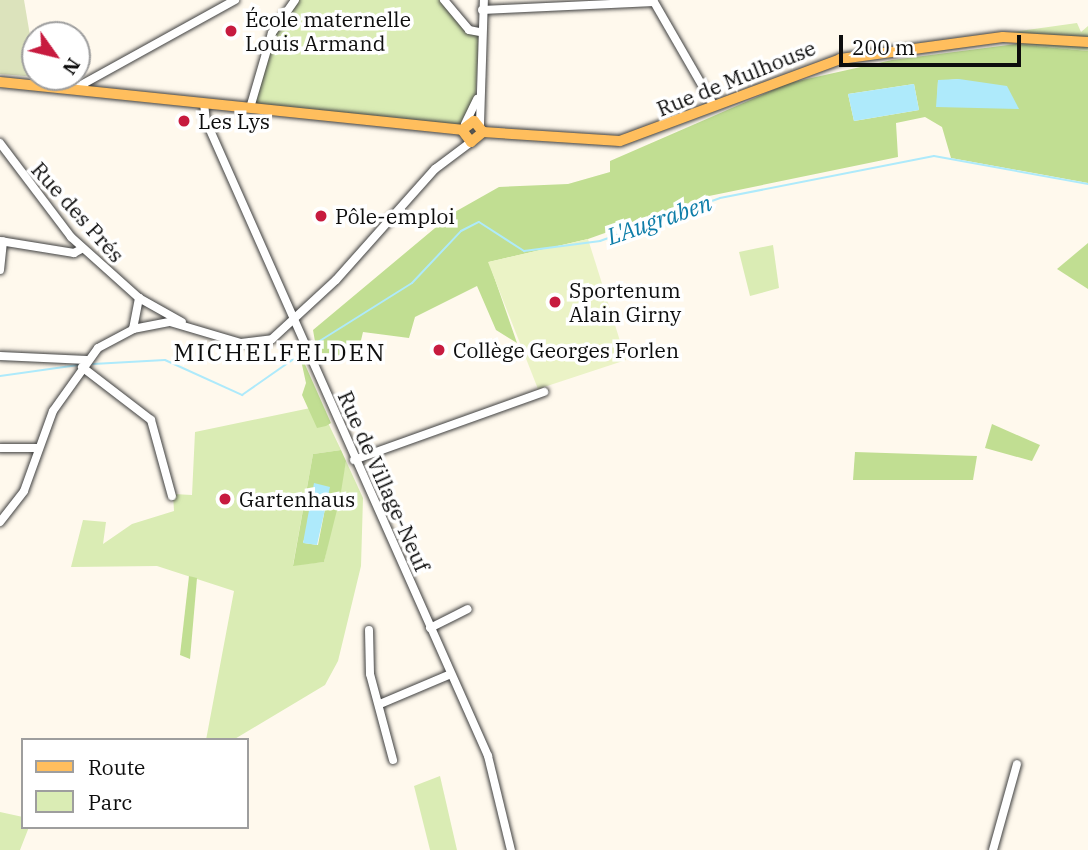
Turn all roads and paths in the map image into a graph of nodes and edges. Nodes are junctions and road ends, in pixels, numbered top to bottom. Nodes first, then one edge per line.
1 (235, 0) edge
2 (295, 0) edge
3 (444, 0) edge
4 (484, 0) edge
5 (482, 10) junction
6 (479, 32) junction
7 (1088, 41) edge
8 (91, 80) edge
9 (0, 82) edge
10 (21, 84) edge
11 (91, 91) edge
12 (479, 93) junction
13 (204, 103) junction
14 (714, 106) junction
15 (250, 108) junction
16 (464, 127) junction
17 (482, 128) junction
18 (471, 142) junction
19 (0, 143) edge
20 (2, 241) edge
21 (83, 248) junction
22 (0, 270) edge
23 (139, 298) junction
24 (163, 310) junction
25 (170, 322) junction
26 (294, 323) junction
27 (185, 324) junction
28 (133, 329) junction
29 (0, 356) edge
30 (85, 364) junction
31 (544, 392) dead end
32 (0, 448) edge
33 (37, 448) junction
34 (354, 460) junction
35 (172, 496) dead end
36 (0, 523) edge
37 (468, 609) dead end
38 (430, 628) junction
39 (369, 630) dead end
40 (451, 674) junction
41 (380, 704) junction
42 (393, 760) dead end
43 (1017, 764) dead end
44 (511, 850) edge
45 (993, 850) edge

1 - 8 street
2 - 15 street
3 - 6 street
4 - 5 street
5 - 6 street
5 - 14 street
6 - 12 street
7 - 14 main road, Rue de Mulhouse
9 - 10 main road
11 - 13 main road
12 - 16 street
12 - 17 street
13 - 15 main road
13 - 26 street, Rue de Village-Neuf
14 - 17 main road, Rue de Mulhouse
15 - 16 main road
16 - 17 main road, Rue de Mulhouse
16 - 18 main road
17 - 18 main road
18 - 26 street
19 - 21 street, Rue des Prés
20 - 21 street
20 - 22 street
21 - 23 street, Rue des Prés
23 - 24 street, Rue des Prés
23 - 28 street
24 - 25 street
24 - 27 street, Rue des Prés
25 - 27 street
25 - 28 street
26 - 27 street
26 - 34 street, Rue de Village-Neuf
28 - 30 street
29 - 30 street
30 - 33 street
30 - 35 street
31 - 34 street
32 - 33 street
33 - 36 street
34 - 38 street, Rue de Village-Neuf
37 - 38 street
38 - 40 street, Rue de Village-Neuf
39 - 41 street
40 - 41 street
40 - 44 street, Rue de Village-Neuf
41 - 42 street
43 - 45 street

